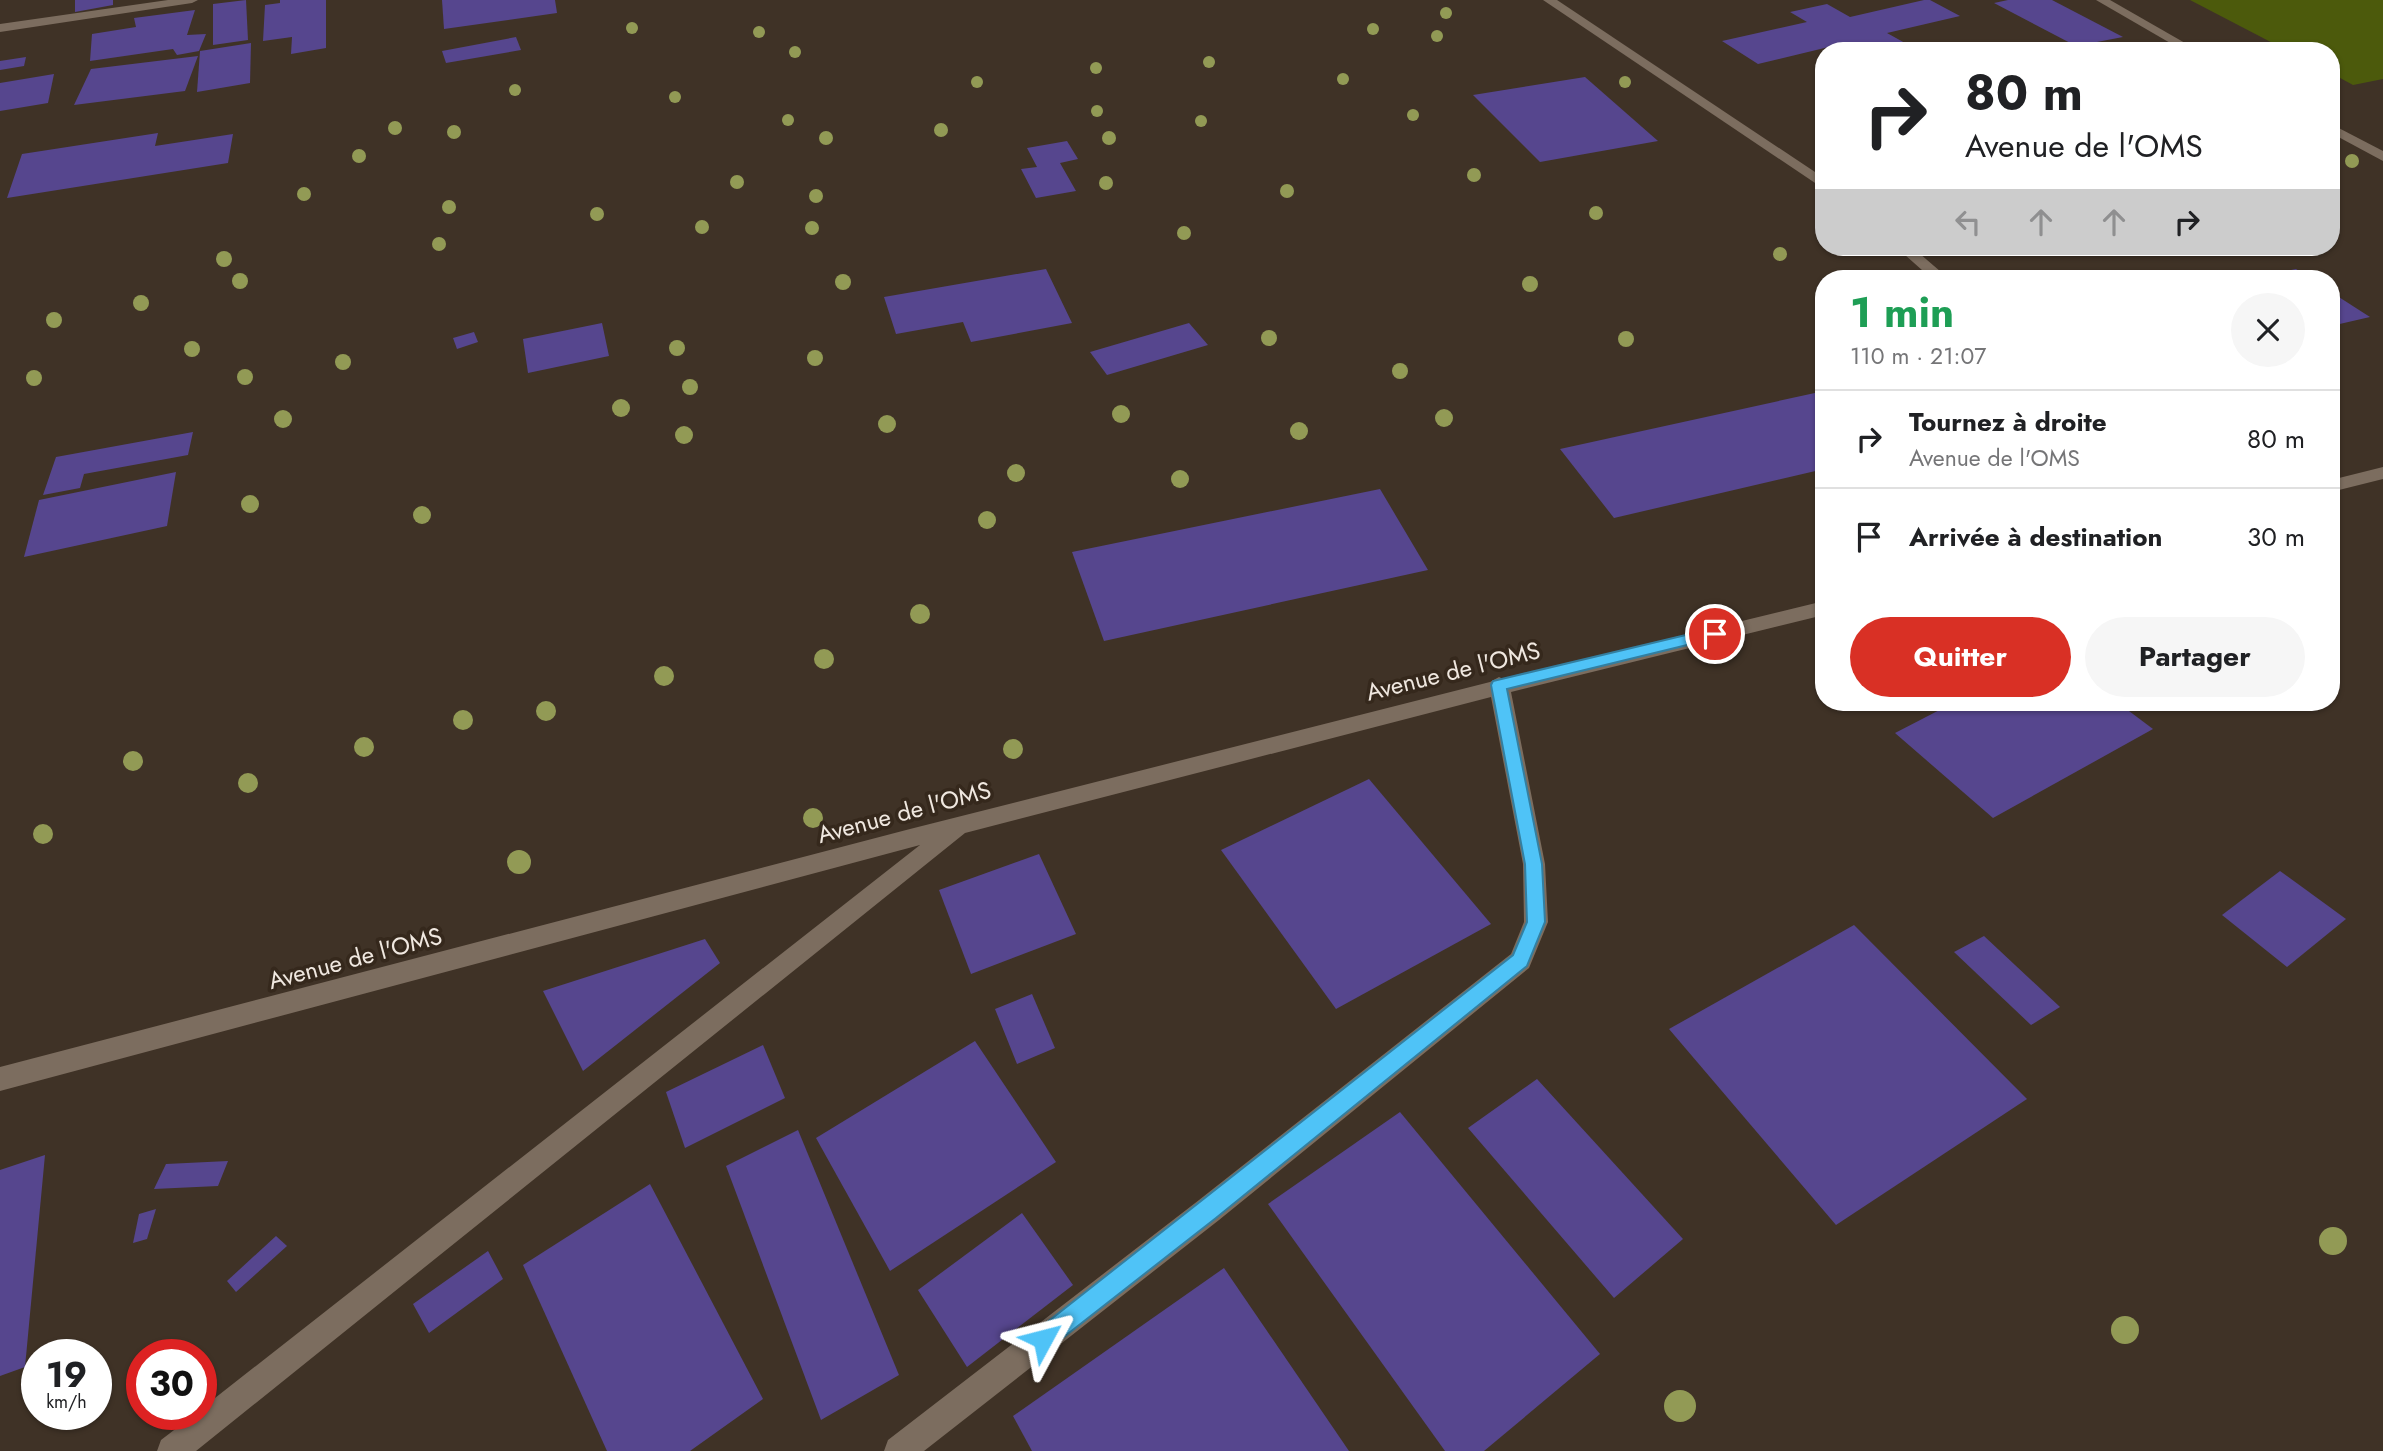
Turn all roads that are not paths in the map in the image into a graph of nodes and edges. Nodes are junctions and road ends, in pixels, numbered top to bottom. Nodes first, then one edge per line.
1 (192, 0) edge
2 (1549, 0) edge
3 (2102, 0) edge
4 (0, 28) edge
5 (2177, 42) edge
6 (2340, 133) edge
7 (2383, 157) edge
8 (1815, 179) edge
9 (1914, 256) edge
10 (1930, 270) edge
11 (2383, 473) edge
12 (2340, 484) edge
13 (1815, 610) edge
14 (1499, 685) junction
15 (963, 823) junction
16 (0, 1079) edge
17 (172, 1451) edge
18 (898, 1451) edge

1 - 4 street
2 - 8 street
3 - 5 street
6 - 7 street
9 - 10 street
11 - 12 street
13 - 14 street, Avenue de l'OMS
14 - 15 street, Avenue de l'OMS
14 - 18 street
15 - 16 street, Avenue de l'OMS
15 - 17 street

